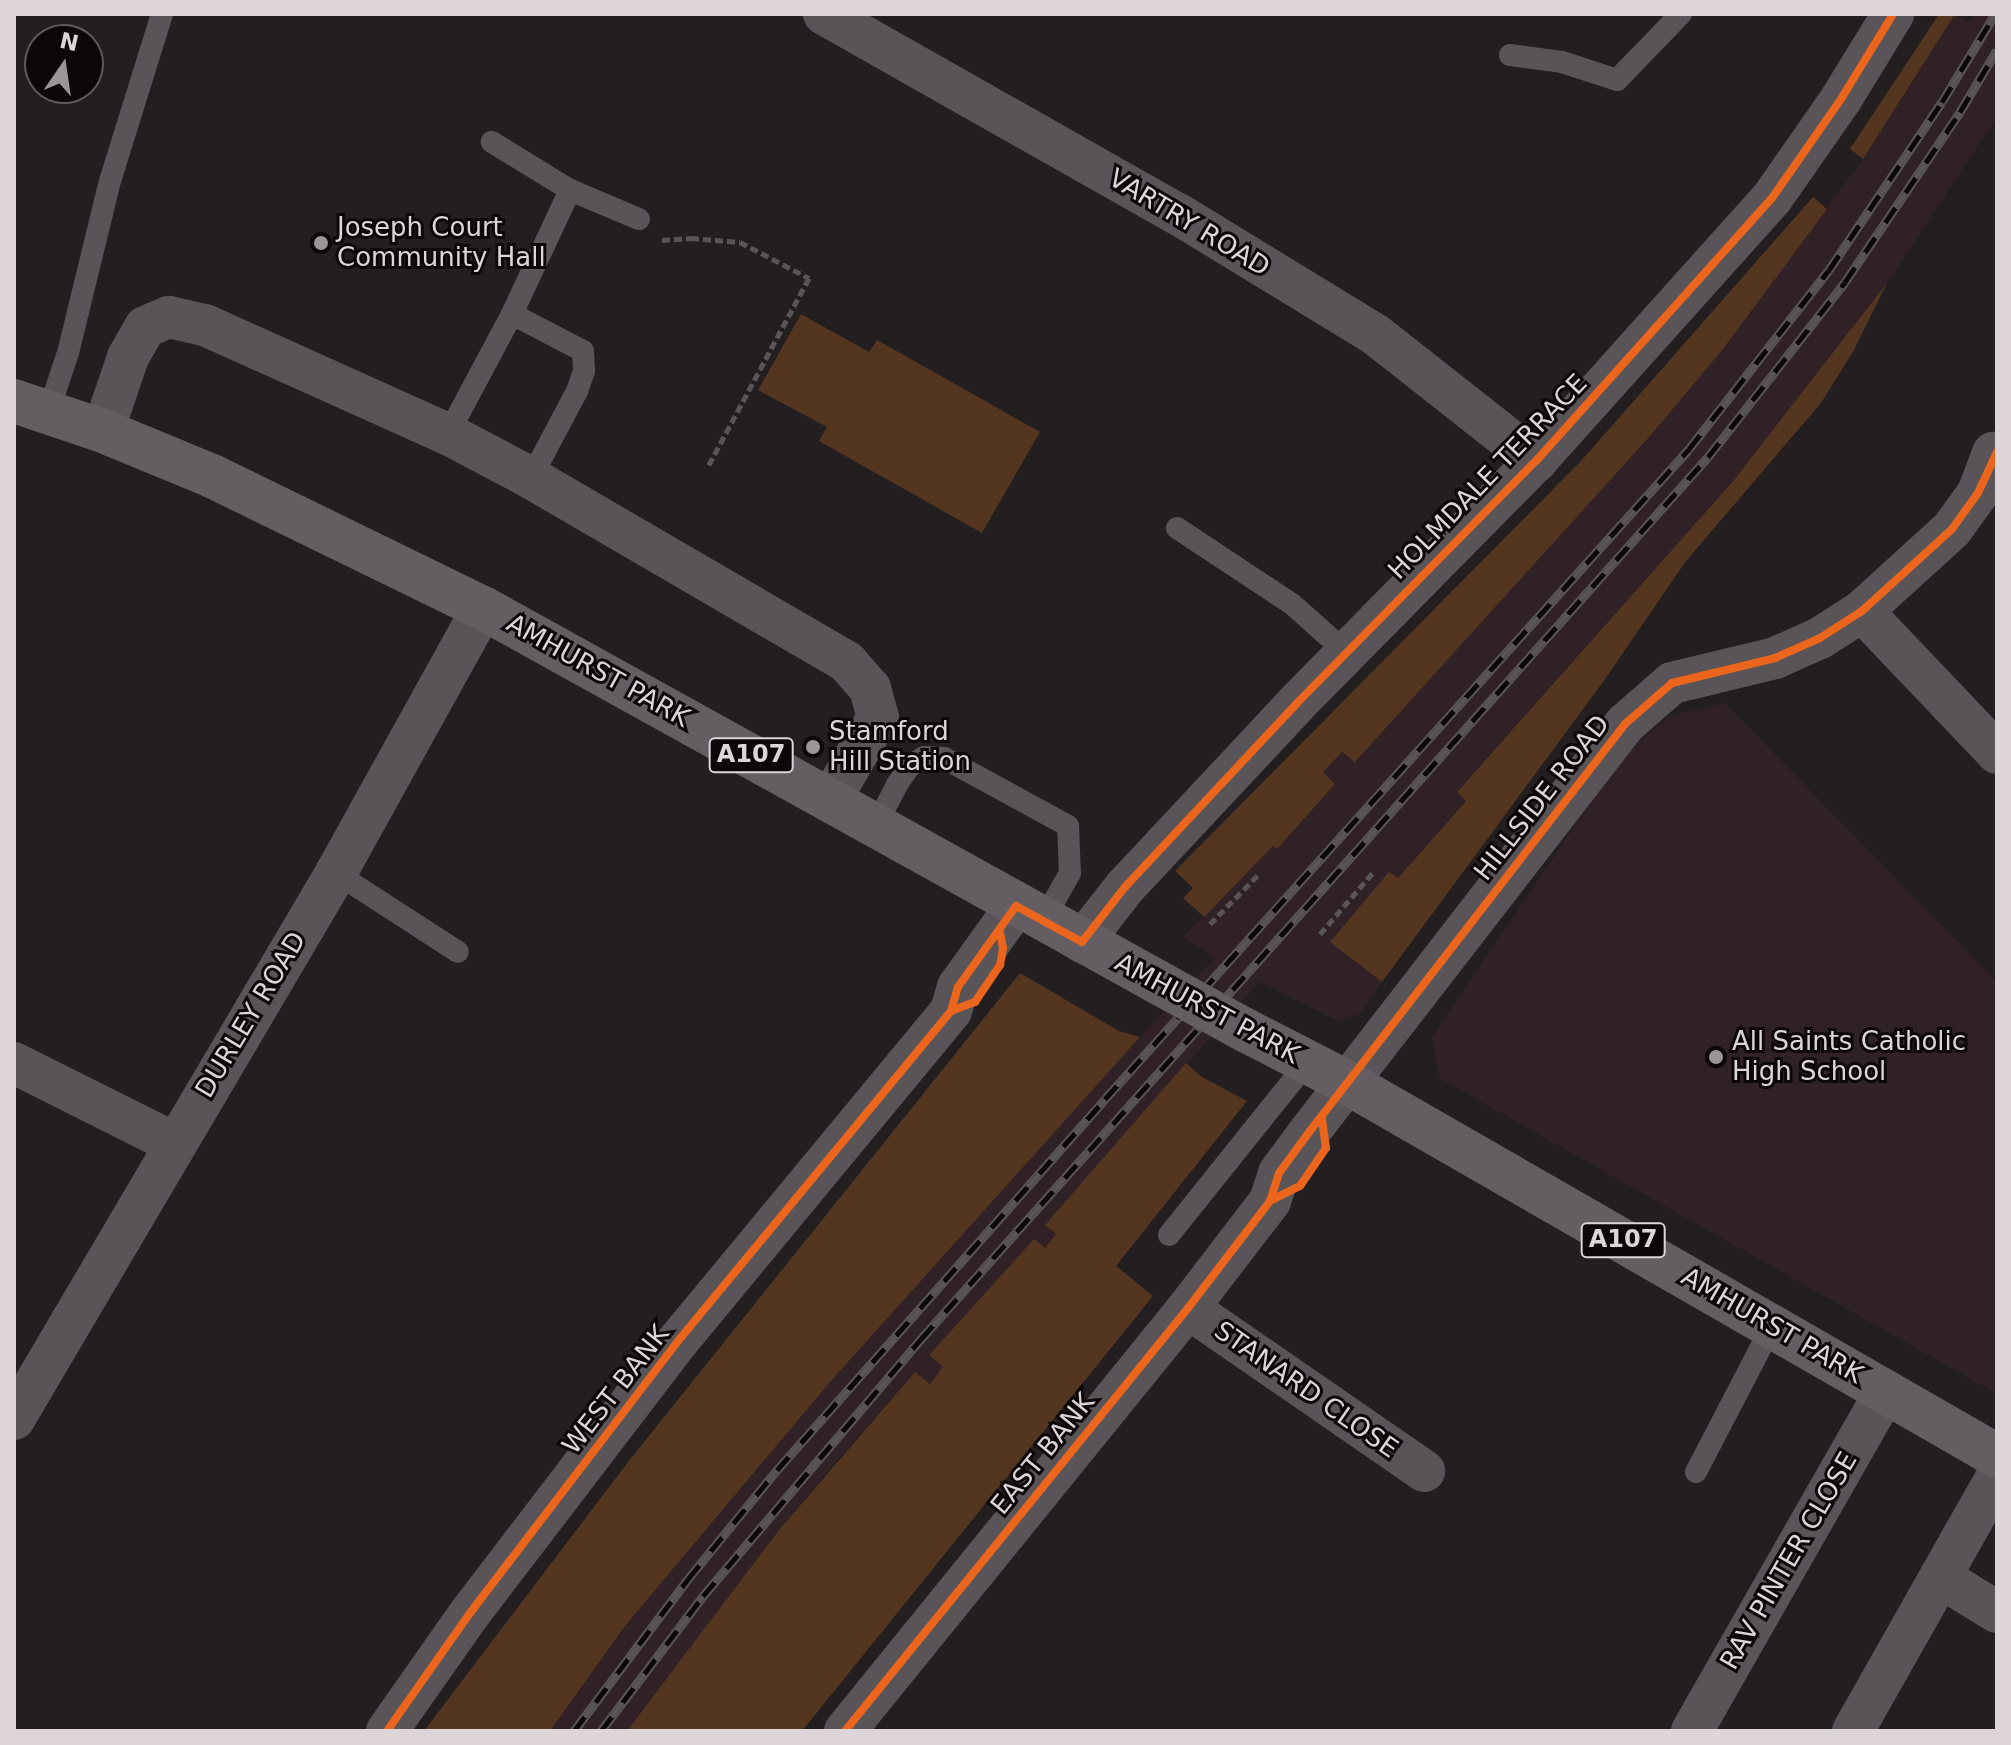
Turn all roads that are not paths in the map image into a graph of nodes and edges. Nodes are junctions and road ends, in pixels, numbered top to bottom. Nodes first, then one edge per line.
1 (162, 14) edge
2 (824, 14) edge
3 (1681, 14) edge
4 (1893, 14) edge
5 (1510, 55) dead end
6 (492, 142) dead end
7 (570, 190) junction
8 (639, 219) road end
9 (512, 314) junction
10 (31, 407) edge
11 (103, 431) junction
12 (448, 434) junction
13 (1995, 449) edge
14 (1536, 461) junction
15 (531, 478) junction
16 (1987, 496) edge
17 (1177, 528) dead end
18 (483, 608) junction
19 (1862, 611) junction
20 (1347, 653) junction
21 (1997, 753) edge
22 (831, 799) junction
23 (876, 825) junction
24 (336, 873) junction
25 (1030, 914) junction
26 (1082, 942) junction
27 (458, 952) dead end
28 (14, 1063) edge
29 (1307, 1063) junction
30 (1346, 1082) junction
31 (174, 1143) junction
32 (1169, 1235) dead end
33 (1188, 1308) junction
34 (1772, 1326) junction
35 (1886, 1391) junction
36 (14, 1419) edge
37 (1997, 1456) edge
38 (1424, 1471) dead end
39 (1696, 1472) dead end
40 (1997, 1476) edge
41 (1940, 1577) junction
42 (1997, 1612) edge
43 (387, 1731) edge
44 (845, 1731) edge
45 (1692, 1731) edge
46 (1853, 1731) edge

1 - 10 lane
2 - 14 street, VARTRY ROAD
3 - 5 lane
4 - 14 street, HOLMDALE TERRACE
6 - 7 lane
7 - 8 lane
7 - 9 lane
9 - 12 lane
9 - 15 lane
10 - 11 main road, AMHURST PARK / A107
11 - 12 street
11 - 18 main road, AMHURST PARK / A107
12 - 15 street
13 - 16 street, HILLSIDE ROAD
14 - 20 street, HOLMDALE TERRACE
15 - 22 street
16 - 19 street, HILLSIDE ROAD
17 - 20 lane
18 - 22 main road, AMHURST PARK / A107
18 - 24 street, DURLEY ROAD
19 - 21 street
19 - 30 street, HILLSIDE ROAD
20 - 26 street, HOLMDALE TERRACE
22 - 23 main road, AMHURST PARK / A107
23 - 25 main road, AMHURST PARK / A107
23 - 25 lane
24 - 27 lane
24 - 31 street, DURLEY ROAD
25 - 26 main road, AMHURST PARK / A107
25 - 43 street, WEST BANK
26 - 29 main road, AMHURST PARK / A107, bridge
28 - 31 street
29 - 30 main road, AMHURST PARK / A107
29 - 32 lane
30 - 33 street, EAST BANK
30 - 34 main road, AMHURST PARK / A107
31 - 36 street, DURLEY ROAD
33 - 38 street, STANARD CLOSE
33 - 44 street, EAST BANK
34 - 35 main road, AMHURST PARK / A107
34 - 39 lane
35 - 37 main road, AMHURST PARK / A107
35 - 45 street, RAV PINTER CLOSE
40 - 41 street
41 - 42 street
41 - 46 street

